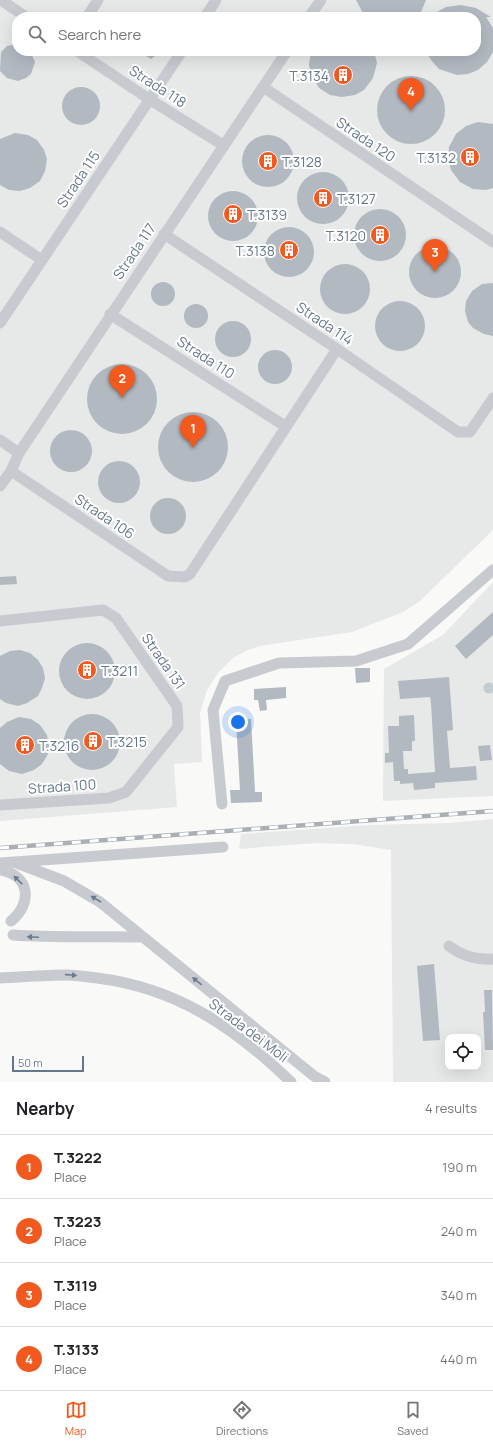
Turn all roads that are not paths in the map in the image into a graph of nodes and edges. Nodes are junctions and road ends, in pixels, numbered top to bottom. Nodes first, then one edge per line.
1 (1, 0) edge
2 (98, 0) edge
3 (216, 0) edge
4 (321, 0) edge
5 (19, 12) edge
6 (90, 12) edge
7 (208, 12) edge
8 (313, 12) edge
9 (84, 56) edge
10 (179, 56) edge
11 (284, 56) edge
12 (262, 87) junction
13 (149, 99) junction
14 (223, 145) junction
15 (0, 232) edge
16 (164, 234) junction
17 (493, 242) edge
18 (42, 260) junction
19 (110, 314) junction
20 (0, 323) edge
21 (337, 349) junction
22 (493, 398) edge
23 (285, 426) junction
24 (0, 440) edge
25 (19, 453) junction
26 (11, 471) junction
27 (0, 486) edge
28 (493, 570) edge
29 (0, 621) edge
30 (126, 792) joint
31 (222, 804) dead end
32 (0, 805) edge
33 (223, 847) dead end
34 (14, 862) junction
35 (0, 863) edge
36 (0, 870) edge
37 (11, 921) dead end
38 (13, 936) dead end
39 (142, 937) junction
40 (449, 946) dead end
41 (493, 959) edge
42 (0, 978) edge
43 (291, 1082) edge
44 (326, 1082) edge

1 - 5 street
2 - 6 street
3 - 7 street
4 - 8 street
9 - 13 street, Strada 118
10 - 13 street, Strada 115
11 - 12 street, Strada 117
12 - 14 street, Strada 117
12 - 17 street, Strada 120
13 - 14 street, Strada 118
13 - 18 street, Strada 115
14 - 16 street, Strada 117
15 - 18 street
16 - 19 street, Strada 117
16 - 21 street, Strada 114
18 - 20 street, Strada 115
19 - 23 street, Strada 110
19 - 25 street, Strada 117
21 - 22 street, Strada 114
21 - 23 street
23 - 26 street, Strada 106
24 - 25 street
25 - 26 street, Strada 117
26 - 27 street, Strada 117
28 - 31 street
29 - 30 street, Strada 131
30 - 32 street, Strada 100
33 - 34 street
34 - 35 street
39 -> 34 street
37 -> 36 street
39 -> 38 street
44 -> 39 street
40 - 41 street
42 -> 43 street, Strada dei Moli

